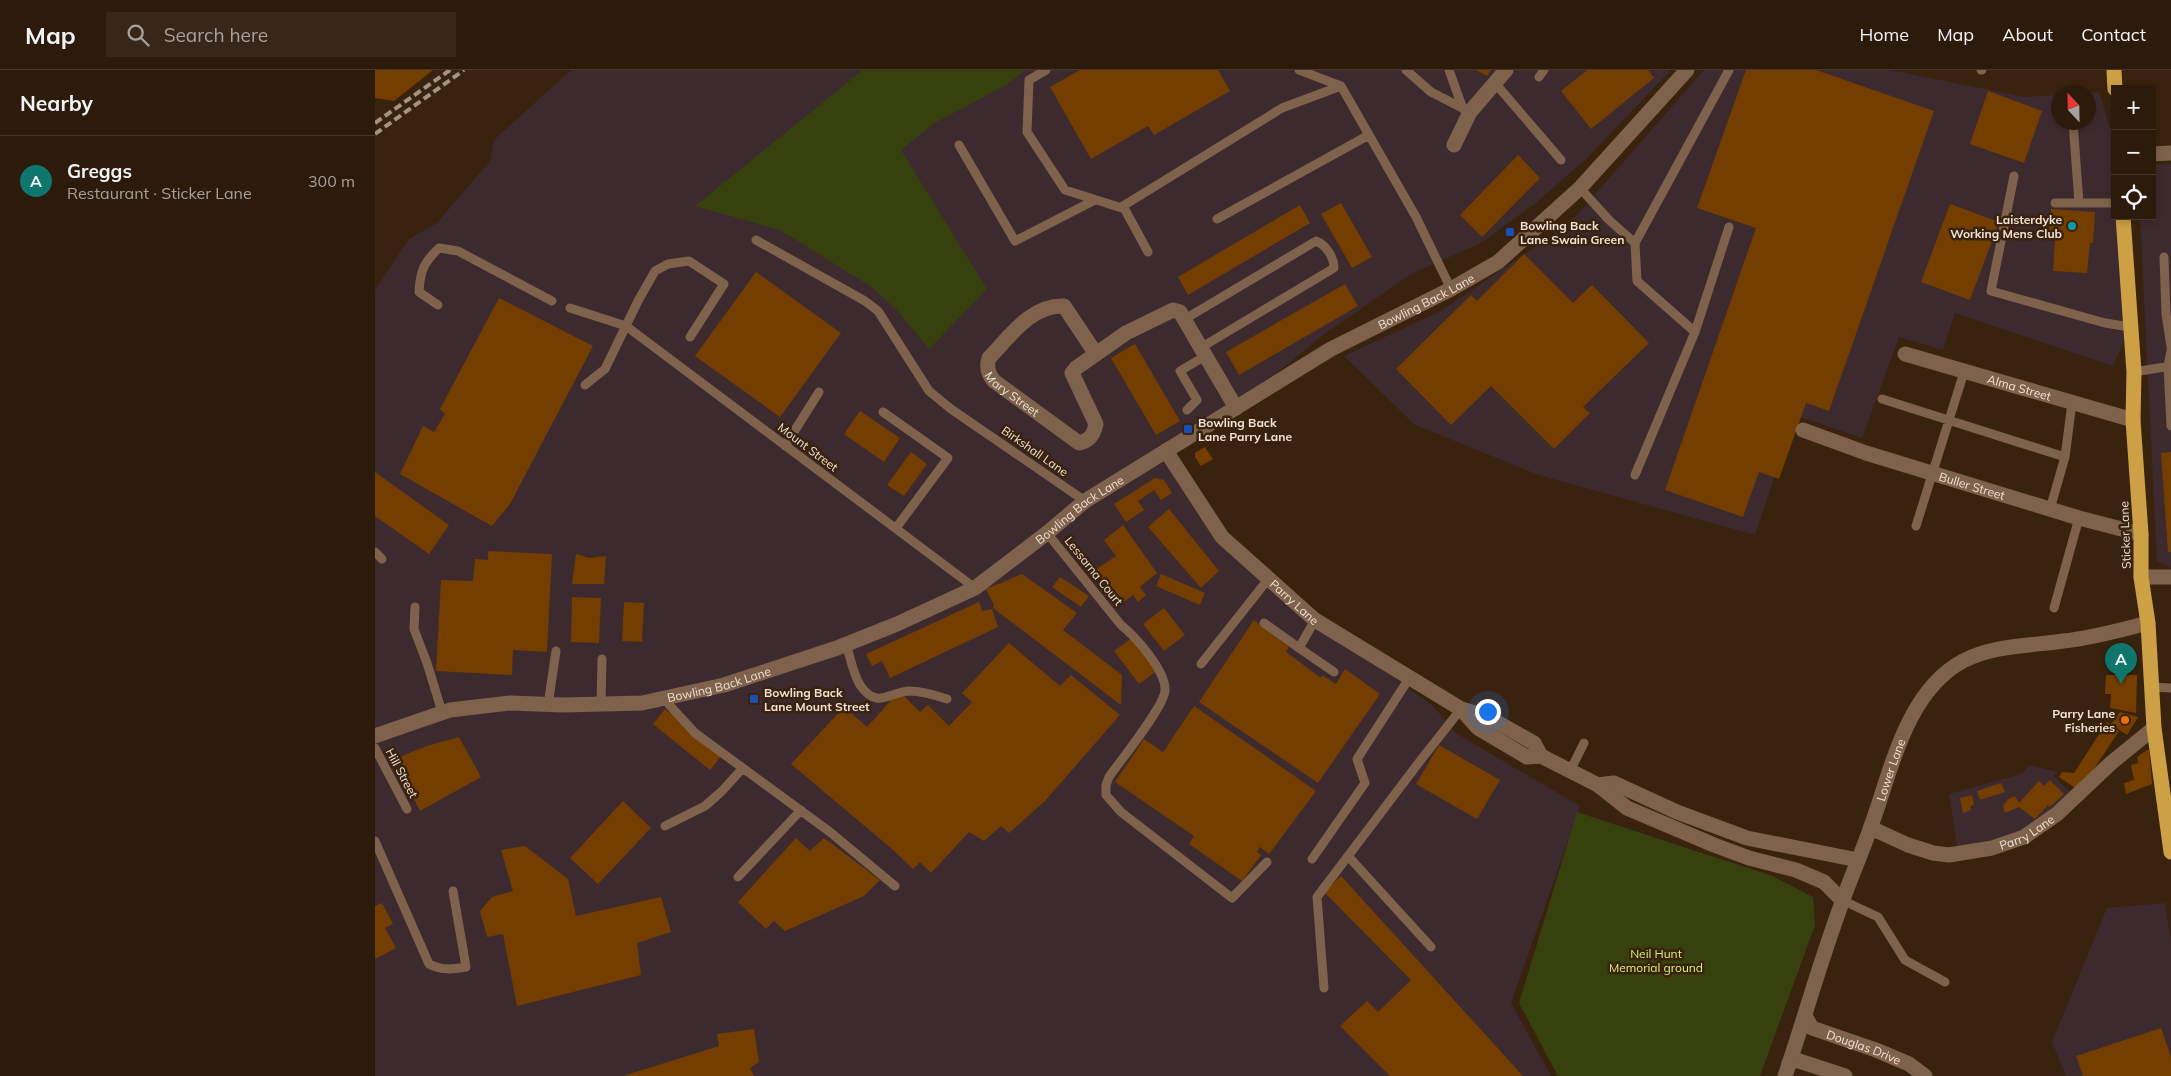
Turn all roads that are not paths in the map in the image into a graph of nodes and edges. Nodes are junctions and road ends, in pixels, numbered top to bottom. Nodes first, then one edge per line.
1 (1045, 70) edge
2 (1299, 70) edge
3 (1406, 70) edge
4 (1449, 70) edge
5 (1506, 70) edge
6 (1687, 70) edge
7 (1729, 70) edge
8 (2114, 70) edge
9 (1495, 83) junction
10 (2115, 85) edge
11 (1341, 86) junction
12 (1467, 111) junction
13 (2074, 130) edge
14 (1369, 135) junction
15 (959, 145) dead end
16 (1454, 145) dead end
17 (2171, 153) edge
18 (2156, 154) edge
19 (1561, 160) dead end
20 (2014, 176) dead end
21 (1580, 188) junction
22 (1095, 200) junction
23 (2055, 203) dead end
24 (2079, 203) junction
25 (2111, 203) edge
26 (1125, 209) junction
27 (1217, 219) dead end
28 (2123, 220) edge
29 (1729, 227) dead end
30 (756, 240) dead end
31 (1635, 243) junction
32 (1148, 252) dead end
33 (2165, 257) dead end
34 (1451, 288) junction
35 (552, 301) dead end
36 (438, 305) dead end
37 (570, 308) dead end
38 (1185, 319) junction
39 (626, 326) junction
40 (2130, 327) junction
41 (1695, 332) junction
42 (690, 337) dead end
43 (2171, 347) edge
44 (1204, 351) junction
45 (2171, 351) edge
46 (1096, 354) junction
47 (1905, 354) dead end
48 (2169, 366) edge
49 (1964, 372) junction
50 (2134, 372) junction
51 (585, 385) dead end
52 (819, 392) dead end
53 (1882, 399) dead end
54 (2072, 403) junction
55 (1236, 408) junction
56 (1187, 410) dead end
57 (883, 412) dead end
58 (1948, 419) junction
59 (2133, 420) junction
60 (2171, 426) edge
61 (1803, 430) dead end
62 (785, 446) junction
63 (1166, 451) junction
64 (2065, 457) junction
65 (1932, 473) junction
66 (1635, 474) dead end
67 (1085, 501) junction
68 (2050, 509) junction
69 (2079, 518) junction
70 (1916, 526) dead end
71 (896, 528) junction
72 (1047, 532) junction
73 (2141, 534) junction
74 (2141, 577) junction
75 (2171, 577) edge
76 (1269, 578) junction
77 (975, 588) junction
78 (415, 607) dead end
79 (2054, 608) dead end
80 (1315, 620) junction
81 (1264, 623) dead end
82 (2148, 623) junction
83 (846, 644) junction
84 (1299, 648) junction
85 (556, 651) dead end
86 (602, 659) dead end
87 (1201, 664) dead end
88 (1333, 672) dead end
89 (1409, 677) junction
90 (2151, 687) junction
91 (2171, 688) edge
92 (663, 698) junction
93 (947, 699) dead end
94 (601, 704) junction
95 (548, 705) junction
96 (1461, 709) junction
97 (441, 712) junction
98 (2154, 728) junction
99 (375, 736) edge
100 (1583, 743) dead end
101 (375, 748) edge
102 (743, 768) junction
103 (1570, 771) junction
104 (1598, 786) junction
105 (407, 809) dead end
106 (801, 810) junction
107 (665, 826) dead end
108 (1871, 828) junction
109 (375, 841) edge
110 (2171, 852) edge
111 (1348, 856) junction
112 (1311, 859) dead end
113 (1858, 860) junction
114 (1267, 862) dead end
115 (737, 877) dead end
116 (895, 886) dead end
117 (453, 891) dead end
118 (1842, 900) junction
119 (1431, 948) dead end
120 (1945, 982) dead end
121 (1325, 988) dead end
122 (1805, 1016) junction
123 (1787, 1070) edge
124 (1845, 1076) edge
125 (1925, 1076) edge

1 - 22 lane
2 - 11 lane
3 - 12 lane
4 - 12 lane
5 - 9 street
6 - 21 street, Bowling Back Lane
7 - 31 lane
8 - 10 highway
9 - 12 street
9 - 19 lane
11 - 14 lane
11 - 26 lane
12 - 16 street
13 - 24 lane
14 - 27 lane
14 - 34 lane
15 - 22 lane
17 - 18 street
20 - 40 lane
21 - 31 lane
21 - 34 street, Bowling Back Lane
22 - 26 lane
23 - 24 lane
24 - 25 lane
26 - 32 lane
28 - 40 highway, Sticker Lane
29 - 41 lane
30 - 67 lane, Birkshall Lane
31 - 41 lane
33 - 43 lane
34 - 55 street, Bowling Back Lane
35 - 36 lane
37 - 39 lane, Mount Street
38 - 44 street
38 - 44 lane
38 - 46 street, Mary Street
39 - 42 lane
39 - 51 lane
39 - 62 lane, Mount Street
40 - 50 highway, Sticker Lane
41 - 66 lane
44 - 55 street
44 - 56 lane
45 - 48 lane
46 - 46 street, Mary Street
47 - 49 street, Alma Street
48 - 50 lane
48 - 60 lane
49 - 54 street, Alma Street
49 - 58 lane
50 - 59 highway, Sticker Lane
52 - 62 lane
53 - 58 lane
54 - 59 street, Alma Street
54 - 64 lane
55 - 63 street, Bowling Back Lane
57 - 71 lane
58 - 64 lane
58 - 65 lane
59 - 73 highway, Sticker Lane
61 - 65 street, Buller Street
62 - 71 lane, Mount Street
63 - 67 street, Bowling Back Lane
63 - 76 street, Parry Lane
64 - 68 lane
65 - 68 street, Buller Street
65 - 70 lane
67 - 72 street, Bowling Back Lane
68 - 69 street, Buller Street
69 - 73 street, Buller Street
69 - 79 lane
71 - 77 lane, Mount Street
72 - 77 street, Bowling Back Lane
72 - 114 lane, Lessarna Court
73 - 74 highway, Sticker Lane
74 - 75 street
74 - 82 highway, Sticker Lane
76 - 80 street, Parry Lane
76 - 87 lane
77 - 83 street, Bowling Back Lane
78 - 97 lane
80 - 84 lane
80 - 89 street, Parry Lane
81 - 84 lane
82 - 90 highway, Sticker Lane
82 - 108 street, Lower Lane
83 - 92 street, Bowling Back Lane
83 - 93 lane
84 - 88 lane
85 - 95 lane
86 - 94 lane
89 - 96 street, Parry Lane
89 - 112 lane
90 - 91 lane
90 - 98 highway, Sticker Lane
92 - 94 street, Bowling Back Lane
92 - 102 lane
94 - 95 street, Bowling Back Lane
95 - 97 street, Bowling Back Lane
96 - 103 street, Parry Lane
96 - 111 lane
97 - 99 street, Bowling Back Lane
98 - 108 street, Parry Lane
98 - 110 highway, Sticker Lane
100 - 103 lane
101 - 105 lane, Hill Street
102 - 106 lane
102 - 107 lane
103 - 104 street, Parry Lane
104 - 113 street, Parry Lane
104 - 118 street, Parry Lane
106 - 115 lane
106 - 116 lane
108 - 113 street, Lower Lane
109 - 117 lane
111 - 119 lane
111 - 121 lane
113 - 118 street, Lower Lane
118 - 120 lane
118 - 122 street, Lower Lane
122 - 123 street, Lower Lane
122 - 125 street, Douglas Drive
123 - 124 street

